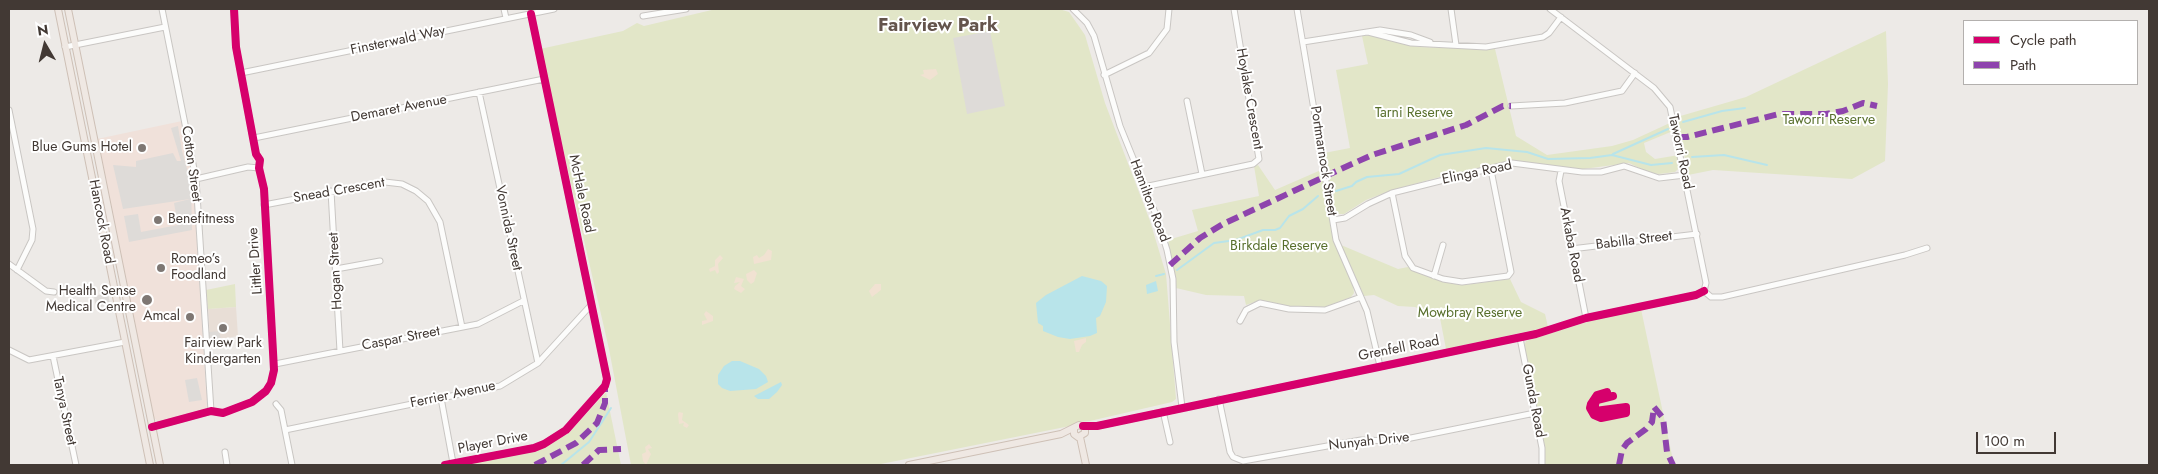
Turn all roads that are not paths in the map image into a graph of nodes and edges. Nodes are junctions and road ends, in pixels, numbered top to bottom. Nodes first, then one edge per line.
1 (58, 9) edge
2 (68, 9) edge
3 (162, 9) edge
4 (234, 9) edge
5 (504, 9) edge
6 (554, 9) edge
7 (683, 9) edge
8 (1073, 9) edge
9 (1169, 9) edge
10 (1234, 9) edge
11 (1297, 9) edge
12 (1451, 9) edge
13 (1550, 9) edge
14 (531, 14) junction
15 (643, 16) dead end
16 (1561, 17) junction
17 (506, 18) junction
18 (165, 26) junction
19 (1303, 42) junction
20 (75, 45) junction
21 (1456, 45) junction
22 (65, 47) junction
23 (241, 74) junction
24 (1635, 74) junction
25 (1104, 75) junction
26 (544, 79) junction
27 (480, 92) junction
28 (1187, 101) dead end
29 (1511, 106) dead end
30 (9, 110) edge
31 (254, 138) junction
32 (259, 168) junction
33 (1491, 170) junction
34 (1561, 171) junction
35 (1202, 174) junction
36 (1685, 175) junction
37 (196, 179) junction
38 (1144, 187) junction
39 (331, 191) junction
40 (1392, 193) junction
41 (264, 205) junction
42 (1333, 220) junction
43 (1697, 234) junction
44 (1443, 245) dead end
45 (1927, 248) dead end
46 (1571, 249) junction
47 (380, 261) dead end
48 (9, 264) edge
49 (336, 269) junction
50 (17, 270) junction
51 (1434, 276) junction
52 (1704, 291) junction
53 (54, 292) dead end
54 (1360, 297) junction
55 (523, 301) junction
56 (591, 305) junction
57 (1586, 318) junction
58 (1240, 321) dead end
59 (131, 322) junction
60 (462, 327) junction
61 (1520, 338) junction
62 (125, 342) junction
63 (9, 350) edge
64 (137, 351) junction
65 (340, 351) junction
66 (53, 356) junction
67 (538, 363) junction
68 (275, 364) junction
69 (1380, 366) junction
70 (607, 379) joint
71 (441, 398) junction
72 (1219, 399) junction
73 (276, 404) dead end
74 (1182, 407) junction
75 (211, 411) junction
76 (1163, 411) junction
77 (1535, 413) junction
78 (140, 415) junction
79 (152, 427) junction
80 (284, 430) junction
81 (1079, 432) junction
82 (1170, 442) dead end
83 (147, 448) junction
84 (225, 452) dead end
85 (453, 463) junction
86 (917, 464) edge
87 (76, 465) edge
88 (150, 465) edge
89 (160, 465) edge
90 (227, 465) edge
91 (292, 465) edge
92 (445, 465) edge
93 (909, 465) edge
94 (1086, 465) edge
95 (1542, 465) edge

1 - 22 main road, Hancock Road
2 - 20 main road, Hancock Road
3 - 18 street, Cotton Street
4 - 23 street, Littler Drive
5 - 17 street
6 - 14 street, Finsterwald Way
7 - 15 street
8 - 25 street, Hamilton Road
9 - 25 street
10 - 35 street, Hoylake Crescent
11 - 19 street, Portmarnock Street
12 - 21 street
13 - 16 street, Taworri Road
14 - 17 street, Finsterwald Way
14 - 26 street, McHale Road
16 - 21 street
16 - 24 street, Taworri Road
17 - 23 street, Finsterwald Way
18 - 20 street
18 - 37 street, Cotton Street
19 - 21 street
19 - 42 street, Portmarnock Street
20 - 22 street
20 - 59 main road, Hancock Road
22 - 62 main road, Hancock Road
23 - 31 street, Littler Drive
24 - 29 street
24 - 36 street, Taworri Road
25 - 38 street, Hamilton Road
26 - 27 street, Demaret Avenue
26 - 56 street, McHale Road
27 - 31 street, Demaret Avenue
27 - 55 street, Vonnida Street
28 - 35 street
30 - 50 street
31 - 32 street, Littler Drive
32 - 37 street
32 - 41 street, Littler Drive
33 - 34 street, Elinga Road
33 - 40 street, Elinga Road
33 - 51 street
34 - 36 street, Elinga Road
34 - 46 street, Arkaba Road
35 - 38 street, Hoylake Crescent
36 - 43 street, Taworri Road
37 - 75 street, Cotton Street
38 - 74 street, Hamilton Road
39 - 41 street, Snead Crescent
39 - 49 street, Hogan Street
39 - 60 street, Snead Crescent
40 - 42 street, Elinga Road
40 - 51 street
41 - 68 street, Littler Drive
42 - 54 street, Portmarnock Street
43 - 46 street, Babilla Street
43 - 52 street, Taworri Road
44 - 51 street
45 - 52 street
46 - 57 street, Arkaba Road
47 - 49 street
48 - 50 street
49 - 65 street, Hogan Street
50 - 53 street
52 - 57 street, Grenfell Road
54 - 58 street
54 - 69 street, Portmarnock Street
55 - 60 street, Caspar Street
55 - 67 street, Vonnida Street
56 - 67 street, Ferrier Avenue
56 - 70 street, McHale Road
57 - 61 street, Grenfell Road
59 - 62 main road
59 - 64 main road, Hancock Road
60 - 65 street, Caspar Street
61 - 69 street, Grenfell Road
61 - 77 street, Gunda Road
62 - 64 main road
62 - 66 street
62 - 78 main road, Hancock Road
63 - 66 street
64 - 79 main road, Hancock Road
65 - 68 street, Caspar Street
66 - 87 street, Tanya Street
67 - 71 street, Ferrier Avenue
68 - 75 street, Littler Drive
69 - 72 street, Grenfell Road
70 - 85 street, Player Drive
71 - 80 street, Ferrier Avenue
71 - 85 street
72 - 74 street, Grenfell Road
72 - 77 street, Nunyah Drive
73 - 80 street
74 - 76 street, Grenfell Road
75 - 79 street, Littler Drive
76 - 81 street, Grenfell Road
76 - 82 street
77 - 95 street, Gunda Road
78 - 79 main road
78 - 83 main road, Hancock Road
79 - 83 main road
79 - 89 main road, Hancock Road
80 - 91 street
81 - 86 main road, Grenfell Road
81 - 94 main road
83 - 88 main road, Hancock Road
84 - 90 street
85 - 92 street, Player Drive
86 - 93 main road, Grenfell Road

